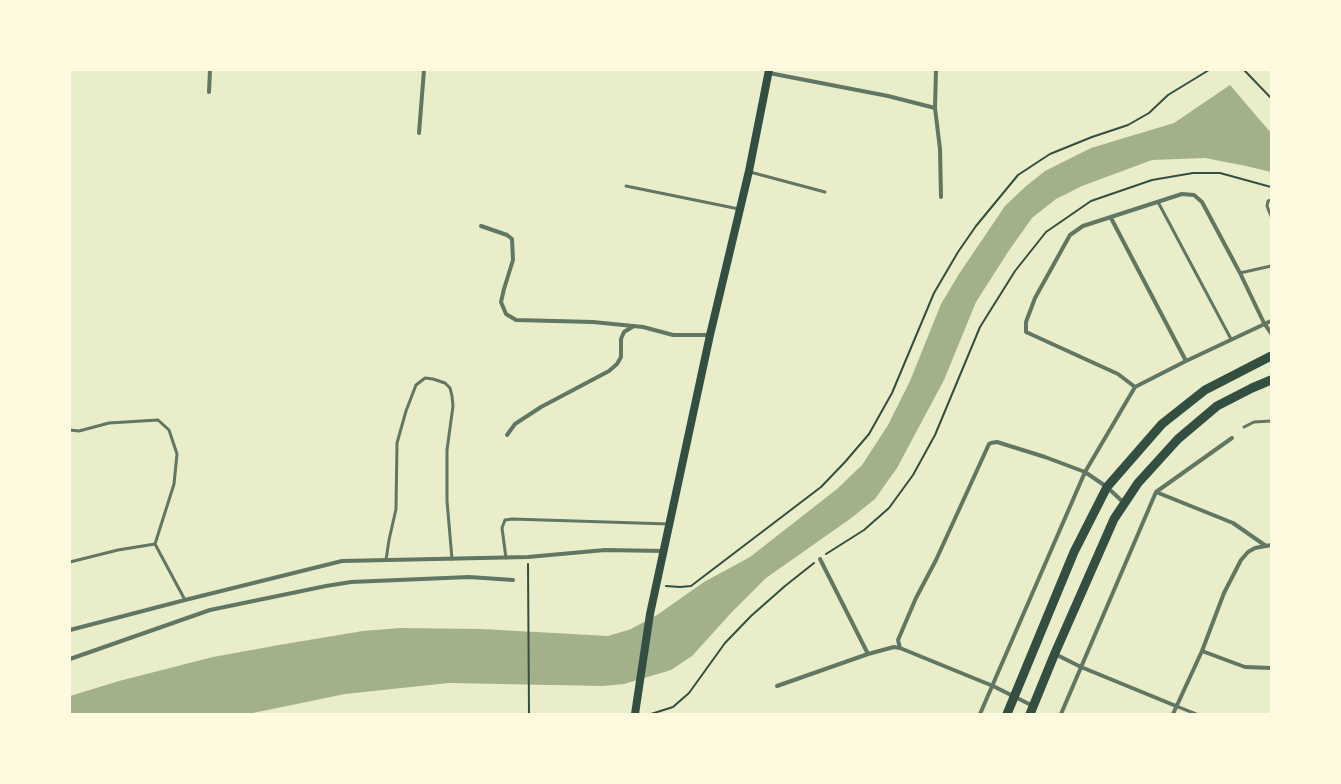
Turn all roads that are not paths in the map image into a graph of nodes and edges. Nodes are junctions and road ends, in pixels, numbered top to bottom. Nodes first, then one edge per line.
1 (210, 70) edge
2 (424, 70) edge
3 (936, 70) edge
4 (769, 71) edge
5 (209, 92) dead end
6 (935, 108) junction
7 (419, 133) dead end
8 (748, 171) junction
9 (626, 186) dead end
10 (825, 192) dead end
11 (941, 197) dead end
12 (1271, 200) edge
13 (1158, 202) junction
14 (739, 209) junction
15 (1271, 216) edge
16 (1111, 218) junction
17 (481, 226) dead end
18 (1271, 266) edge
19 (1240, 273) junction
20 (1271, 321) edge
21 (1264, 323) junction
22 (634, 326) junction
23 (1271, 333) edge
24 (710, 335) junction
25 (1231, 339) junction
26 (1271, 356) edge
27 (1186, 361) junction
28 (1271, 380) edge
29 (1135, 387) junction
30 (1271, 421) edge
31 (1244, 427) dead end
32 (70, 430) edge
33 (506, 435) dead end
34 (1232, 438) dead end
35 (1085, 472) junction
36 (1107, 487) junction
37 (1156, 492) junction
38 (1125, 504) junction
39 (670, 524) junction
40 (155, 544) junction
41 (1271, 545) edge
42 (1266, 546) junction
43 (665, 551) junction
44 (506, 558) junction
45 (452, 559) junction
46 (820, 559) road end
47 (386, 560) junction
48 (70, 562) edge
49 (513, 580) dead end
50 (185, 600) junction
51 (70, 630) edge
52 (900, 648) junction
53 (1202, 651) junction
54 (868, 654) junction
55 (1055, 654) junction
56 (70, 659) edge
57 (1081, 667) junction
58 (1271, 668) edge
59 (777, 686) dead end
60 (992, 686) junction
61 (1014, 697) junction
62 (1176, 706) junction
63 (1032, 710) edge
64 (636, 714) edge
65 (980, 714) edge
66 (1007, 714) edge
67 (1061, 714) edge
68 (1172, 714) edge
69 (1196, 714) edge

1 - 5 street
2 - 7 street
3 - 6 street
4 - 6 street
4 - 8 main road
6 - 11 street
8 - 10 lane
8 - 14 main road
9 - 14 lane
12 - 15 lane
13 - 16 street
13 - 19 street
13 - 25 lane
14 - 24 main road
16 - 27 street
16 - 29 street
17 - 22 street
18 - 19 lane
19 - 21 street
20 - 21 street
21 - 23 street
21 - 25 street
22 - 24 street
22 - 33 street
24 - 39 main road
25 - 27 street
26 - 36 main road
27 - 29 street
28 - 38 main road
29 - 35 street
30 - 31 lane
32 - 40 lane
34 - 37 street
35 - 36 street
35 - 52 street
35 - 60 street
36 - 38 street
36 - 61 main road
37 - 42 street
37 - 57 street
38 - 55 main road
39 - 43 main road
39 - 44 lane
40 - 48 lane
40 - 50 lane
41 - 42 street
42 - 53 street
43 - 44 street
43 - 64 main road
44 - 45 street
45 - 47 street
45 - 47 lane
46 - 54 street
47 - 50 street
49 - 56 street
50 - 51 street
52 - 54 street
52 - 60 street
53 - 58 street
53 - 62 street
54 - 59 street
55 - 57 street
55 - 63 main road
57 - 62 street
57 - 67 street
60 - 61 street
60 - 65 street
61 - 63 street
61 - 66 main road
62 - 68 street
62 - 69 lane

